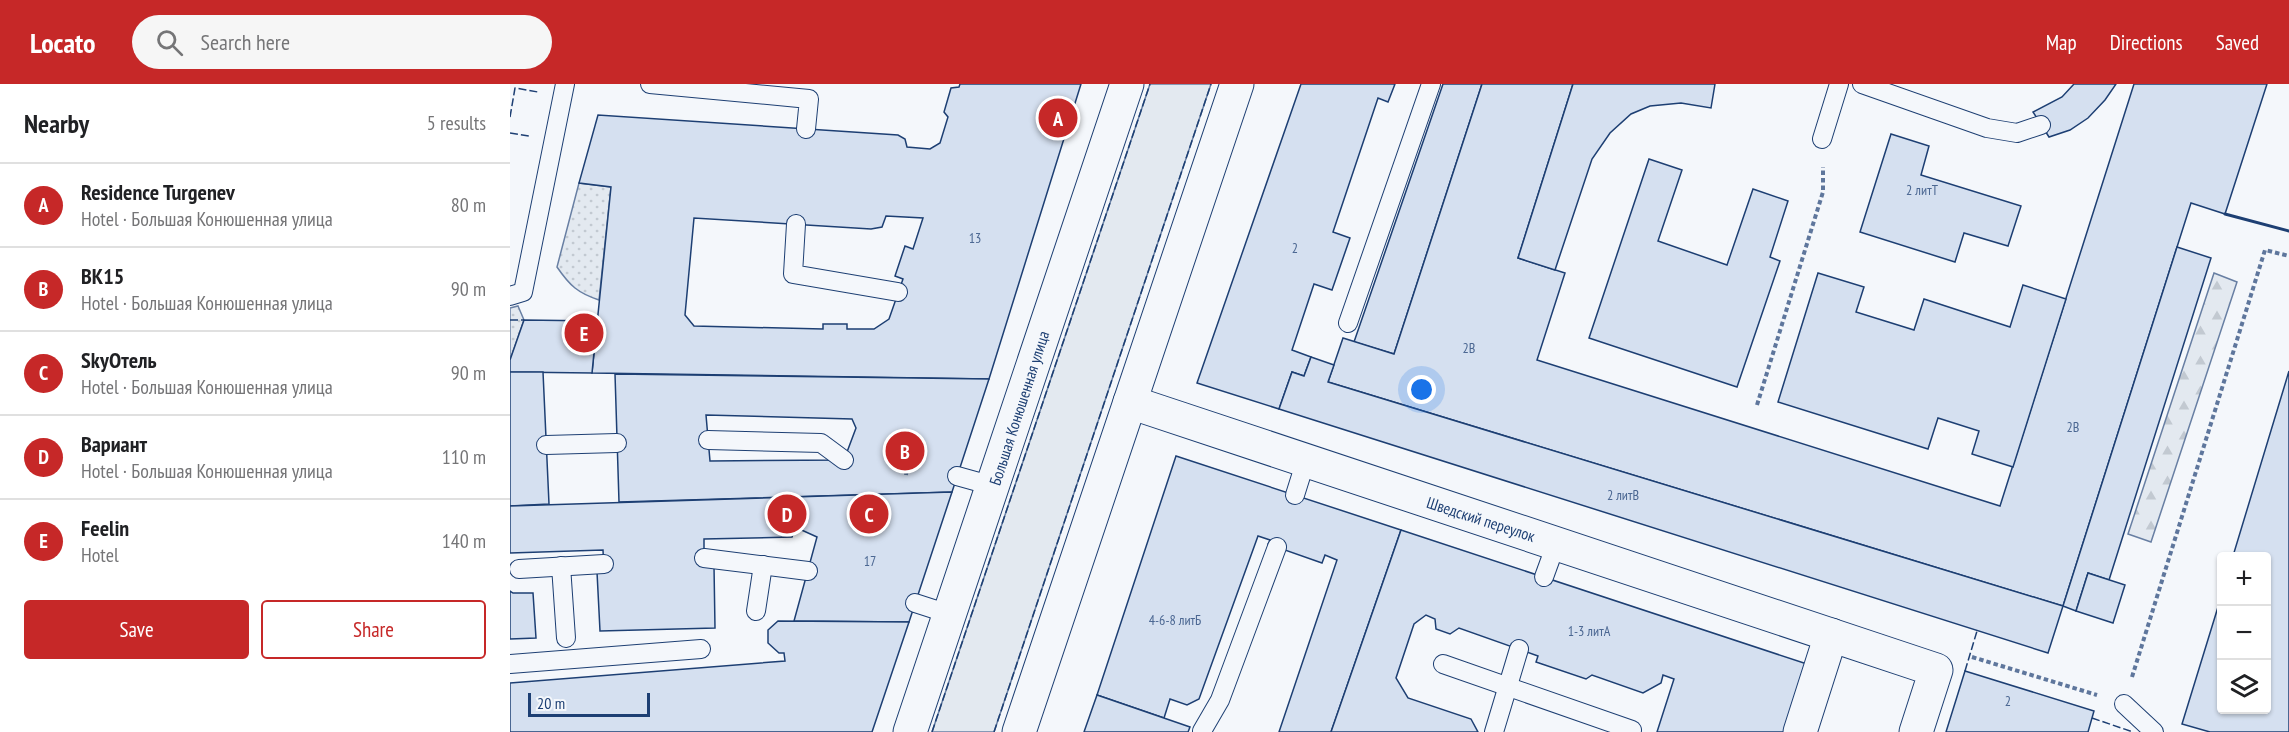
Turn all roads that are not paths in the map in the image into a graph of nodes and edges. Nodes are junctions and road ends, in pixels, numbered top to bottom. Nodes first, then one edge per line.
1 (565, 84) edge
2 (650, 84) edge
3 (1127, 84) edge
4 (1237, 84) edge
5 (1431, 84) edge
6 (1839, 84) edge
7 (1862, 84) edge
8 (2041, 124) dead end
9 (806, 129) dead end
10 (1822, 139) road end
11 (796, 224) dead end
12 (898, 292) dead end
13 (510, 296) edge
14 (1348, 323) dead end
15 (1130, 402) junction
16 (708, 440) dead end
17 (617, 443) dead end
18 (546, 445) dead end
19 (844, 460) dead end
20 (1306, 460) junction
21 (957, 476) dead end
22 (993, 486) junction
23 (1295, 495) dead end
24 (1556, 544) junction
25 (1277, 547) dead end
26 (704, 558) dead end
27 (604, 564) dead end
28 (763, 565) junction
29 (561, 566) junction
30 (519, 569) dead end
31 (808, 571) dead end
32 (1544, 577) dead end
33 (915, 603) dead end
34 (756, 611) dead end
35 (949, 614) junction
36 (1831, 635) junction
37 (566, 638) dead end
38 (701, 649) dead end
39 (1519, 649) dead end
40 (510, 664) edge
41 (1443, 664) dead end
42 (1506, 687) junction
43 (2124, 704) road end
44 (1632, 730) dead end
45 (1202, 731) edge
46 (910, 732) edge
47 (1019, 732) edge
48 (1494, 732) edge
49 (1800, 732) edge
50 (1916, 732) edge
51 (2154, 732) edge

1 - 13 lane
2 - 9 lane
3 - 22 main road, Большая Конюшенная улица
4 - 15 main road
5 - 14 lane
6 - 10 lane
7 - 8 lane
11 - 12 lane
15 - 20 main road, Шведский переулок
15 - 47 main road
16 - 19 lane
17 - 18 lane
20 - 23 lane
20 - 24 main road, Шведский переулок
21 - 22 lane
22 - 35 main road, Большая Конюшенная улица
24 - 32 lane
24 - 36 main road, Шведский переулок
25 - 45 lane
26 - 28 lane
27 - 29 lane
28 - 31 lane
28 - 34 lane
29 - 30 lane
29 - 37 lane
33 - 35 lane
35 - 46 main road, Большая Конюшенная улица
36 - 49 main road
36 - 50 main road, Шведский переулок
38 - 40 lane
39 - 42 lane
41 - 42 lane
42 - 44 lane
42 - 48 lane
43 - 51 lane

